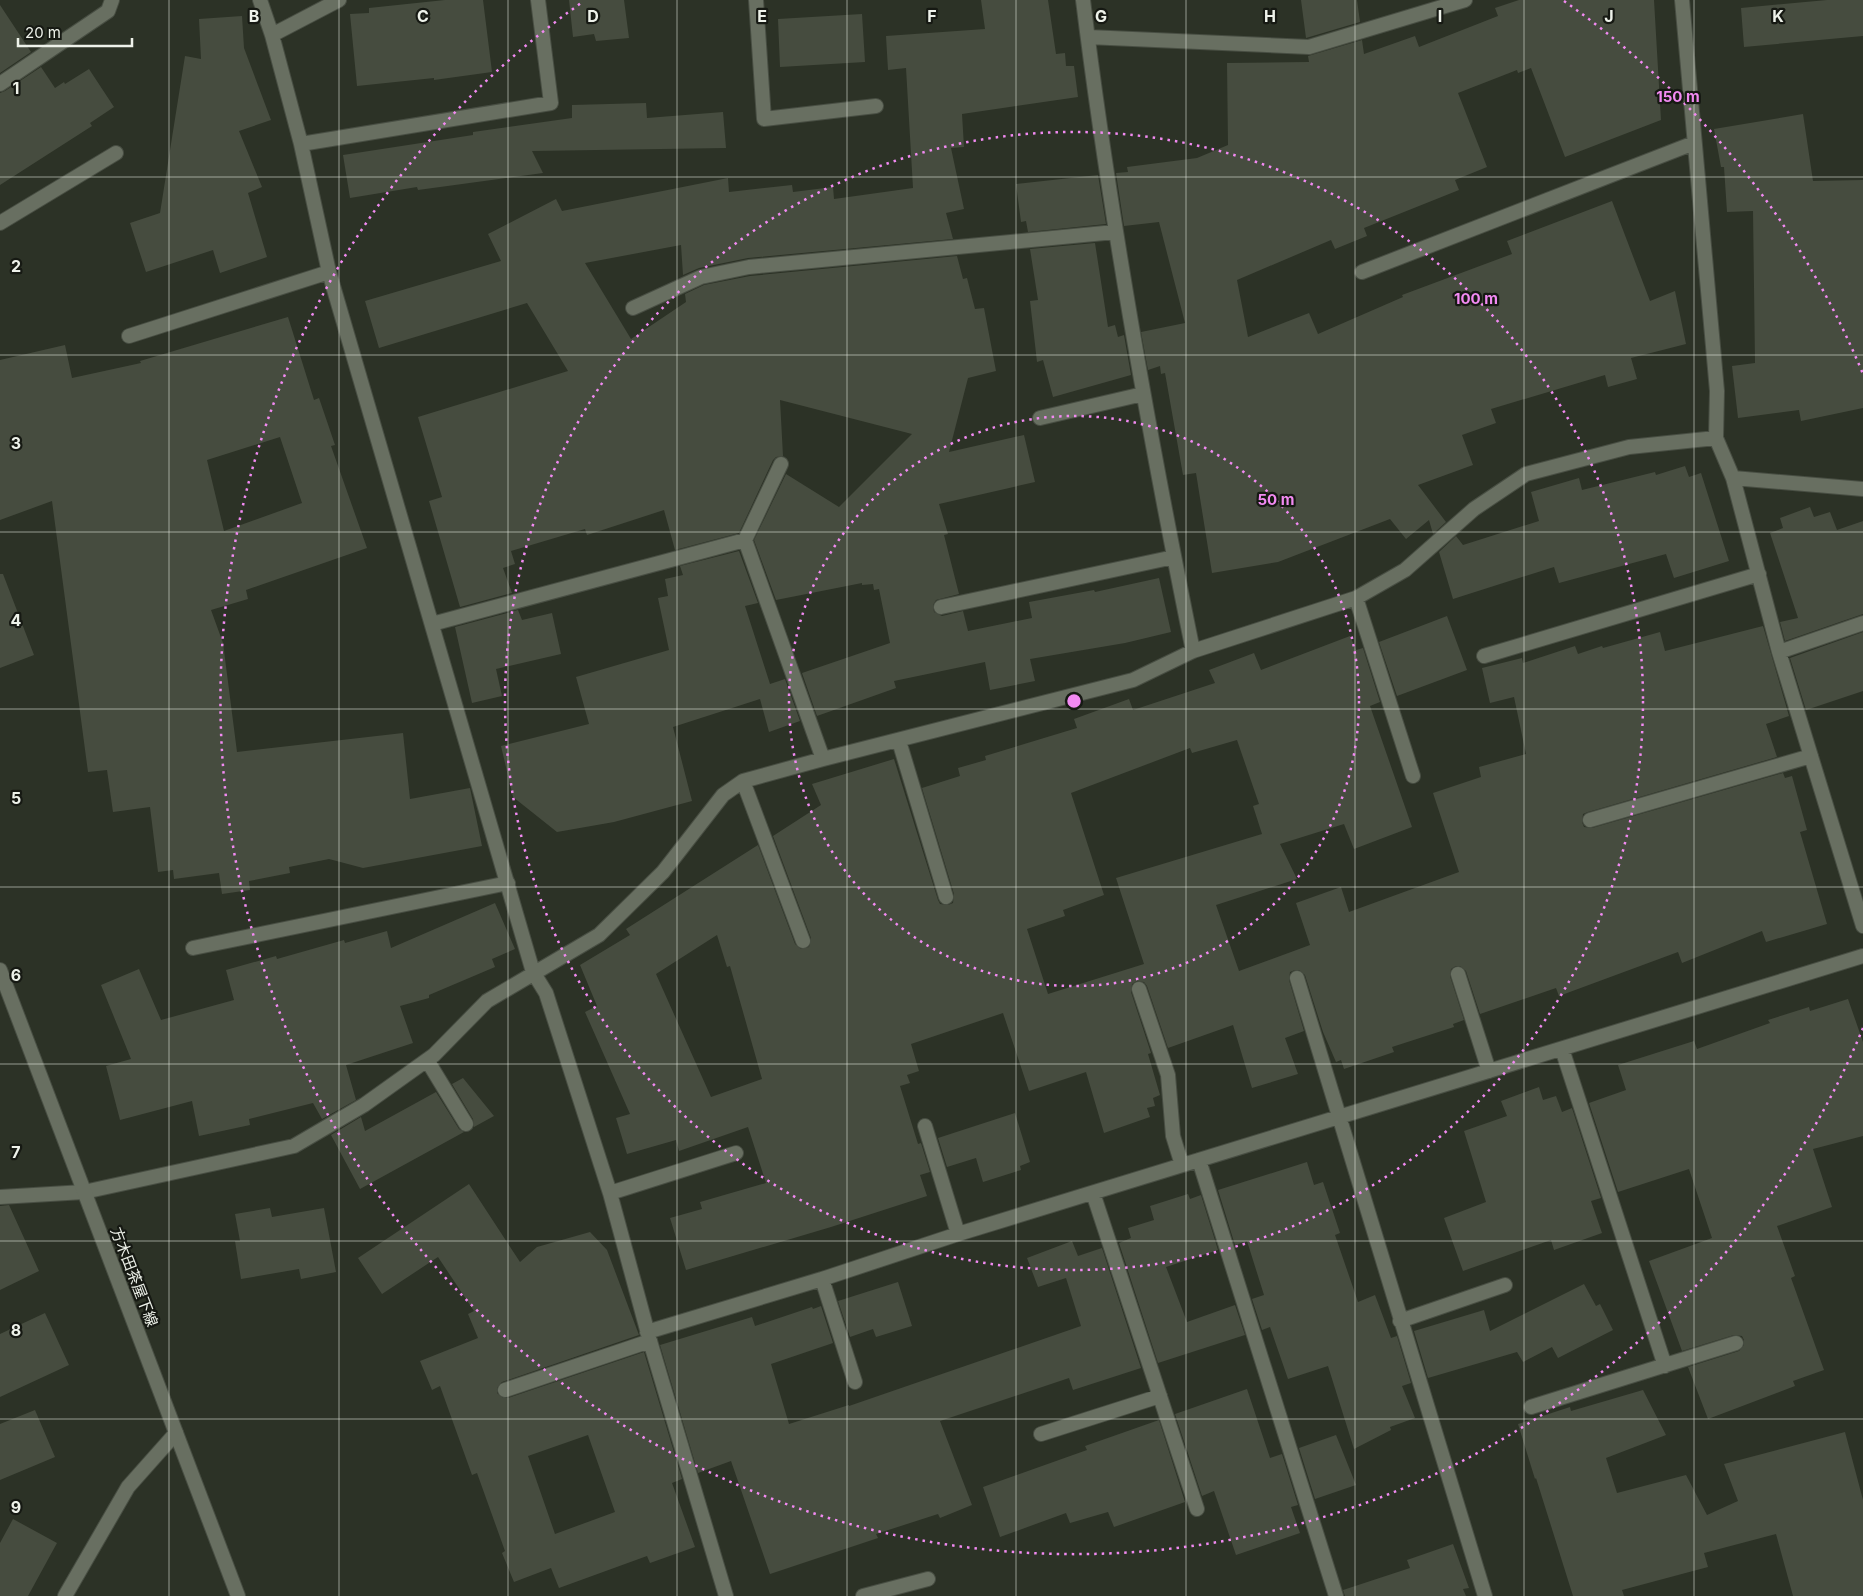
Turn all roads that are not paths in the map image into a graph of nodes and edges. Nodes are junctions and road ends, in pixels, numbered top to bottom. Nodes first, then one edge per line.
1 (112, 0) edge
2 (260, 0) edge
3 (339, 0) edge
4 (538, 0) edge
5 (756, 0) edge
6 (1083, 0) edge
7 (1465, 0) edge
8 (1682, 0) edge
9 (272, 35) junction
10 (1088, 37) junction
11 (0, 84) edge
12 (876, 106) dead end
13 (1694, 143) junction
14 (301, 144) junction
15 (116, 153) dead end
16 (0, 223) edge
17 (1115, 232) junction
18 (330, 272) junction
19 (1362, 272) dead end
20 (633, 308) dead end
21 (129, 336) dead end
22 (1143, 394) junction
23 (1040, 418) dead end
24 (1716, 438) junction
25 (781, 464) dead end
26 (1733, 478) junction
27 (1863, 490) edge
28 (745, 540) junction
29 (1174, 557) junction
30 (1760, 574) junction
31 (1356, 598) junction
32 (942, 606) dead end
33 (1863, 623) edge
34 (432, 624) junction
35 (1194, 651) junction
36 (1779, 652) junction
37 (1484, 656) dead end
38 (899, 740) junction
39 (1810, 756) junction
40 (823, 759) junction
41 (1413, 776) dead end
42 (743, 781) junction
43 (1590, 820) dead end
44 (508, 883) junction
45 (946, 897) dead end
46 (1863, 926) edge
47 (803, 941) dead end
48 (193, 948) dead end
49 (1863, 956) edge
50 (0, 970) edge
51 (533, 972) junction
52 (1458, 974) dead end
53 (1297, 978) dead end
54 (1139, 988) dead end
55 (1562, 1049) junction
56 (427, 1060) junction
57 (1489, 1071) junction
58 (1340, 1117) junction
59 (466, 1124) dead end
60 (926, 1126) dead end
61 (736, 1153) dead end
62 (1199, 1160) junction
63 (1182, 1165) junction
64 (84, 1192) junction
65 (1093, 1193) junction
66 (610, 1194) junction
67 (0, 1197) edge
68 (958, 1234) junction
69 (822, 1279) junction
70 (1505, 1285) dead end
71 (1400, 1321) junction
72 (648, 1336) junction
73 (1736, 1343) dead end
74 (1666, 1366) junction
75 (855, 1382) dead end
76 (505, 1390) dead end
77 (1160, 1396) junction
78 (1531, 1407) dead end
79 (176, 1433) junction
80 (1041, 1434) dead end
81 (1197, 1509) dead end
82 (928, 1578) dead end
83 (65, 1596) edge
84 (238, 1596) edge
85 (726, 1596) edge
86 (863, 1596) edge
87 (1336, 1596) edge
88 (1485, 1596) edge

1 - 11 street
2 - 9 street
3 - 9 street
4 - 14 street
5 - 12 street
6 - 10 street
7 - 10 street
8 - 13 street
9 - 14 street
10 - 17 street
13 - 19 street
13 - 24 street
14 - 18 street
15 - 16 street
17 - 20 street
17 - 22 street
18 - 21 street
18 - 34 street
22 - 23 street
22 - 29 street
24 - 26 street
24 - 31 street
25 - 28 street
26 - 27 street
26 - 30 street
28 - 34 street
28 - 40 street
29 - 32 street
29 - 35 street
30 - 36 street
30 - 37 street
31 - 35 street
31 - 41 street
33 - 36 street
34 - 44 street
35 - 38 street
36 - 39 street
38 - 40 street
38 - 45 street
39 - 43 street
39 - 46 street
40 - 42 street
42 - 47 street
42 - 51 street
44 - 48 street
44 - 51 street
49 - 55 street
50 - 64 street, 方木田茶屋下線
51 - 56 street
51 - 66 street
52 - 57 street
53 - 58 street
54 - 63 street
55 - 57 street
55 - 74 street
56 - 59 street
56 - 64 street
57 - 58 street
58 - 62 street
58 - 71 street
60 - 68 street
61 - 66 street
62 - 63 street
62 - 87 street
63 - 65 street
64 - 67 street
64 - 79 street, 方木田茶屋下線
65 - 68 street
65 - 77 street
66 - 72 street
68 - 69 street
69 - 72 street
69 - 75 street
70 - 71 street
71 - 88 street
72 - 76 street
72 - 85 street
73 - 74 street
74 - 78 street
77 - 80 street
77 - 81 street
79 - 83 street
79 - 84 street, 方木田茶屋下線
82 - 86 street

